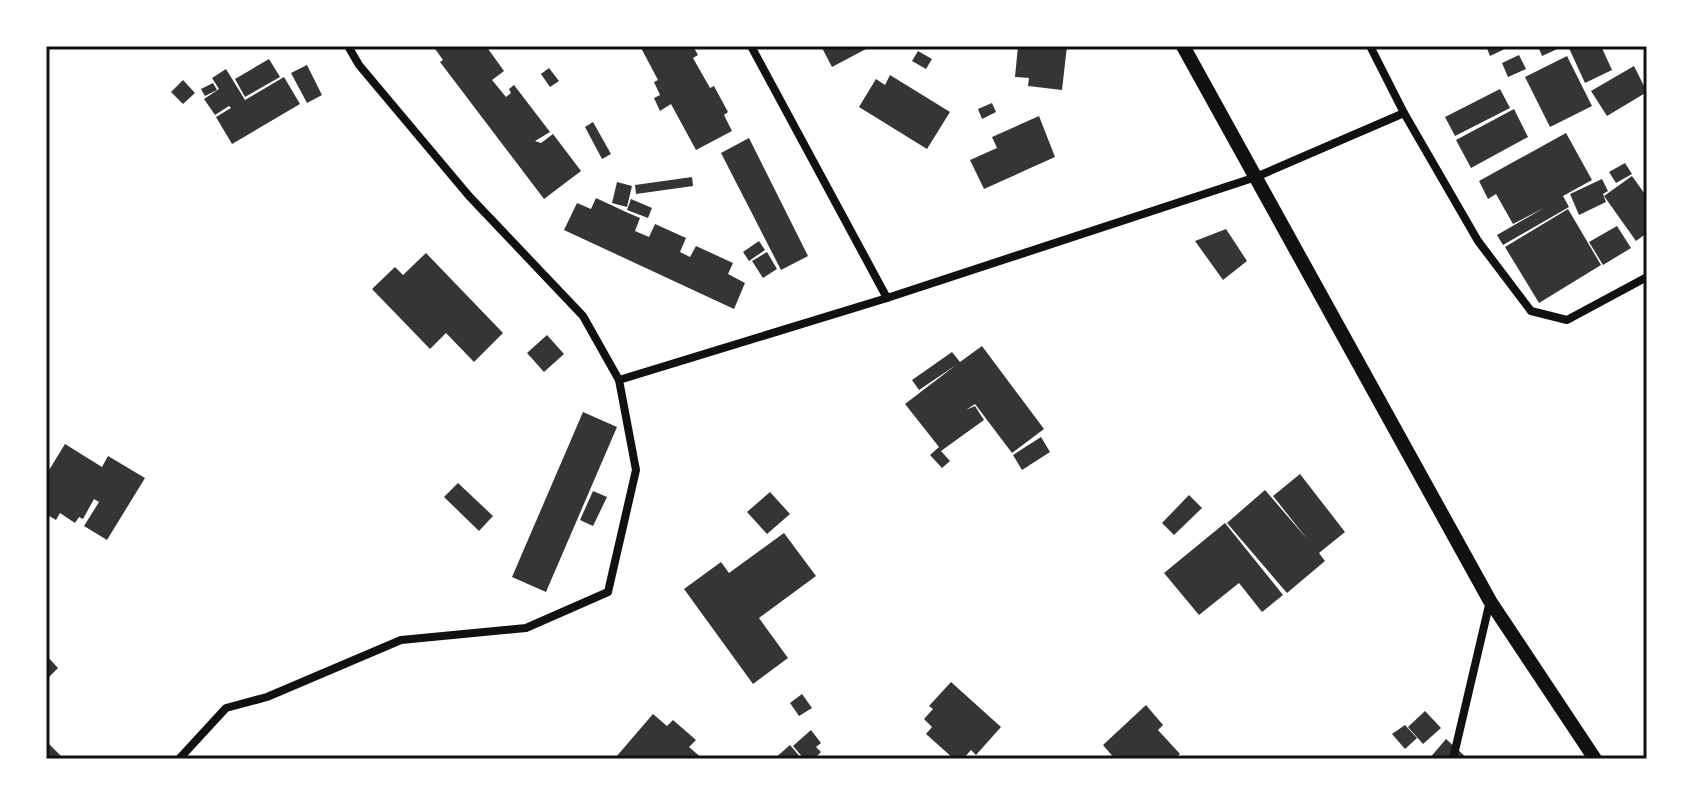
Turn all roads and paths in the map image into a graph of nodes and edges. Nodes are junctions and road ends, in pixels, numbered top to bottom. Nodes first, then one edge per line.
1 (348, 46) edge
2 (751, 46) edge
3 (1183, 46) edge
4 (1370, 46) edge
5 (1404, 113) junction
6 (1256, 177) junction
7 (1647, 277) edge
8 (887, 298) junction
9 (619, 380) junction
10 (1490, 601) junction
11 (179, 759) edge
12 (1453, 759) edge
13 (1595, 759) edge

1 - 9 street
2 - 8 street
3 - 6 street
4 - 5 street
5 - 6 street
5 - 7 street
6 - 8 street
6 - 10 street
8 - 9 street
9 - 11 street
10 - 12 street
10 - 13 street

